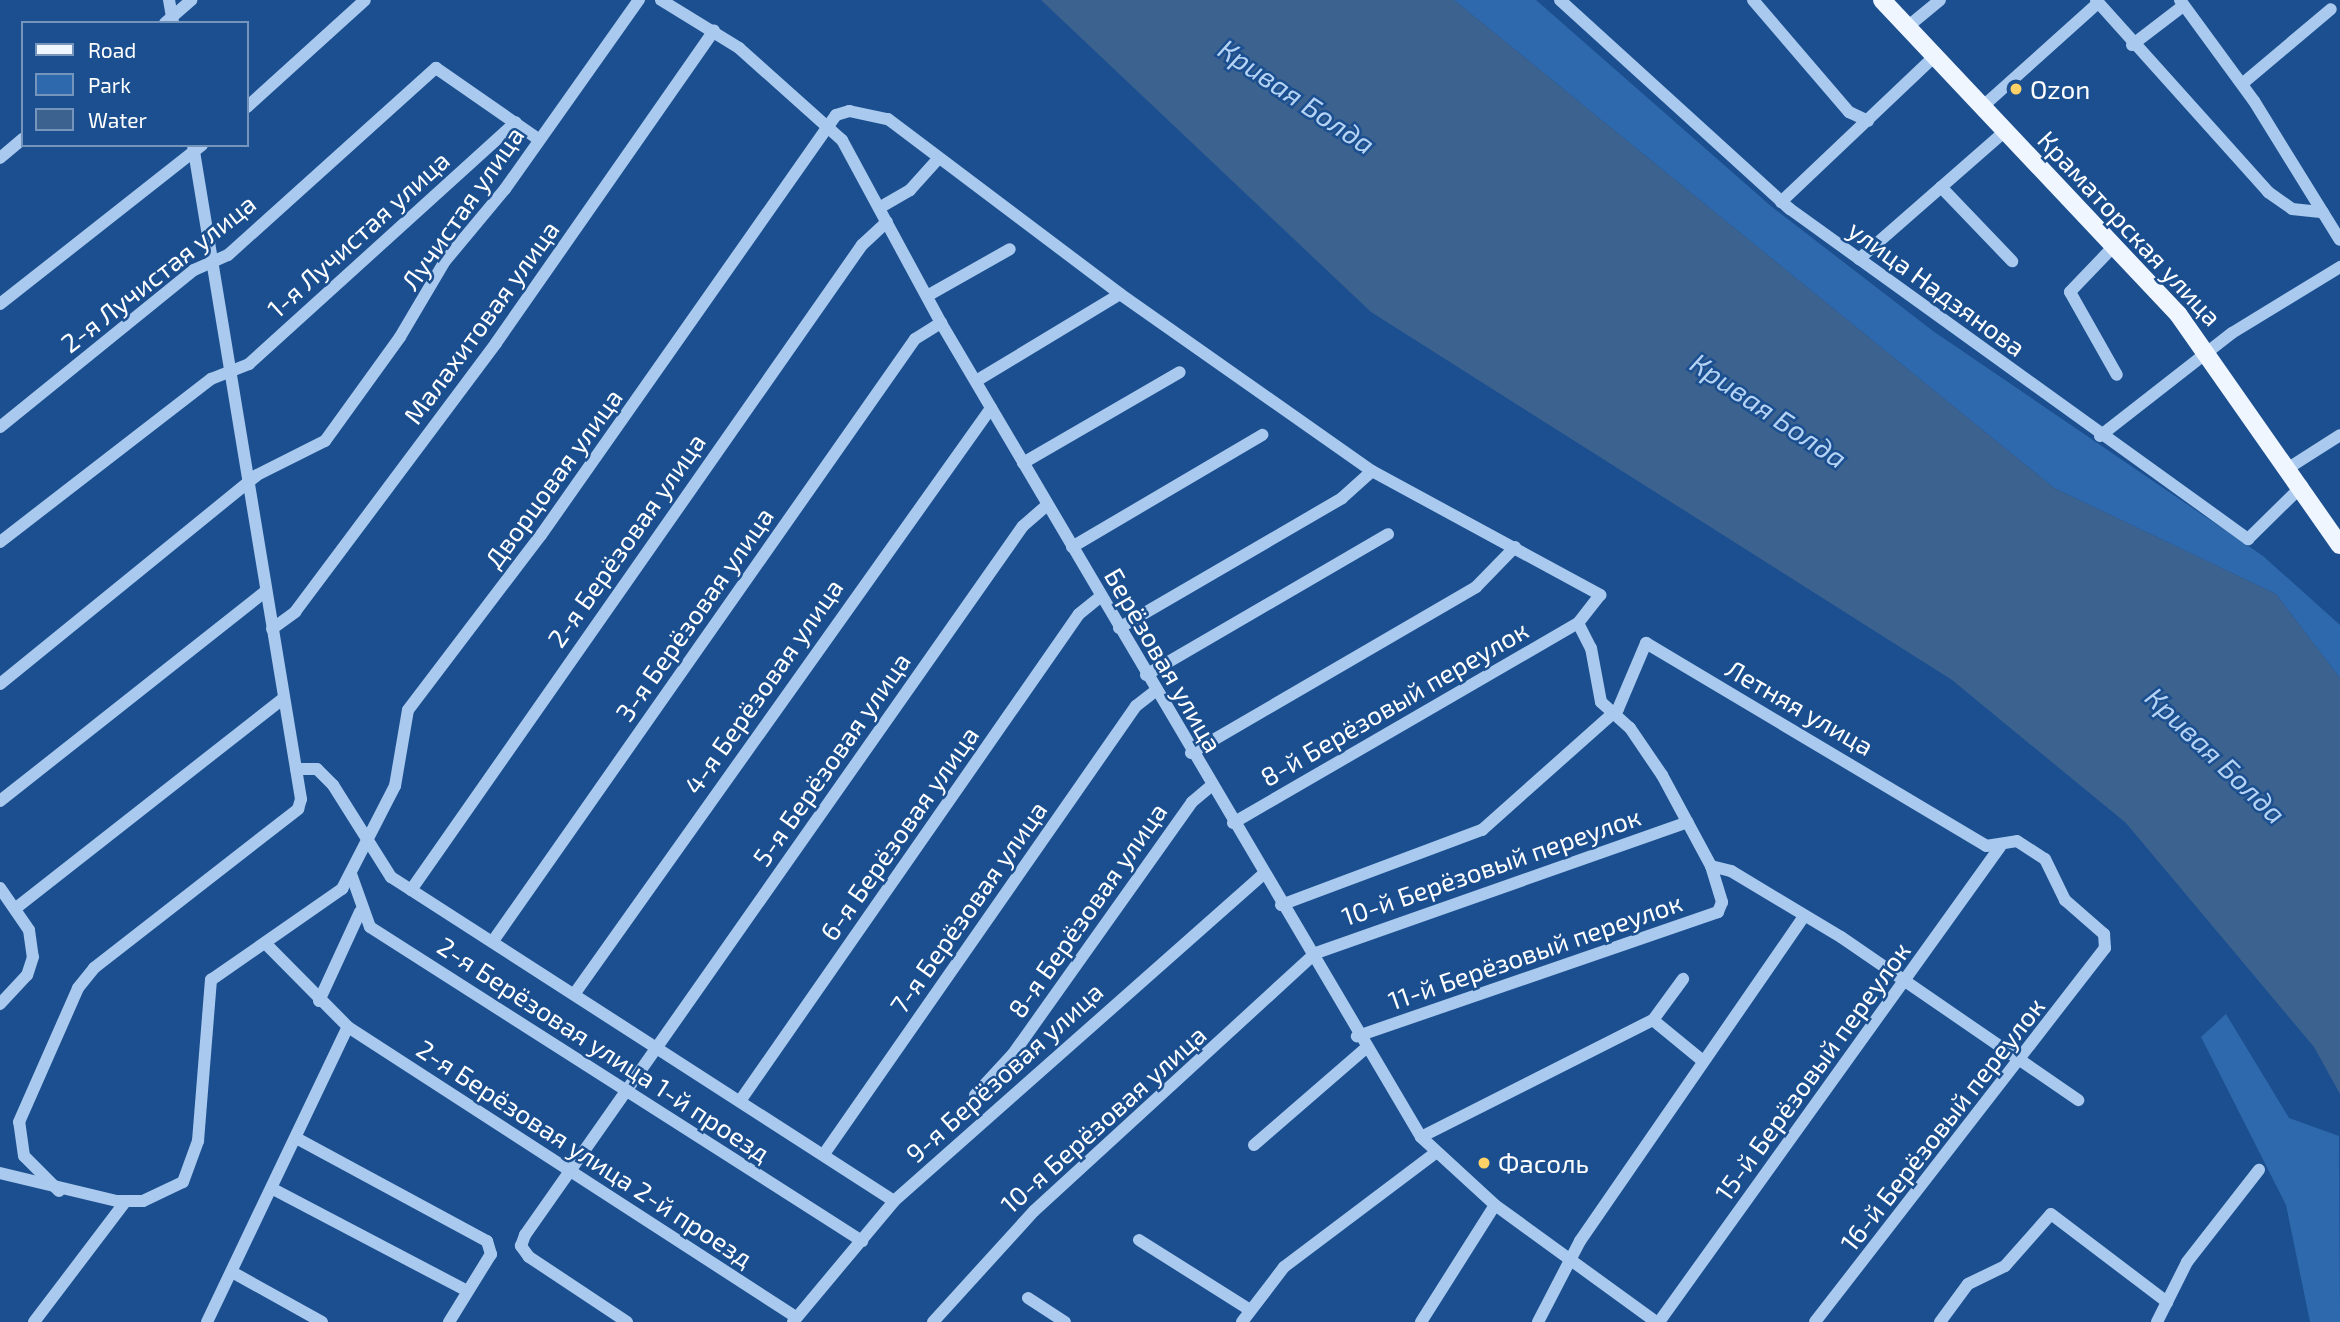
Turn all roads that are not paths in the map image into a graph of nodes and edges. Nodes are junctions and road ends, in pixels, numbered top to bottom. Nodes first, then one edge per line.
1 (169, 0) edge
2 (191, 0) edge
3 (365, 0) edge
4 (639, 0) edge
5 (662, 0) edge
6 (1560, 0) edge
7 (1753, 0) edge
8 (1882, 0) edge
9 (1940, 0) edge
10 (2097, 1) edge
11 (2181, 3) edge
12 (2333, 8) edge
13 (170, 21) edge
14 (1906, 28) junction
15 (714, 30) junction
16 (2132, 45) junction
17 (1933, 58) junction
18 (2242, 84) junction
19 (248, 106) edge
20 (1981, 108) junction
21 (1868, 121) junction
22 (516, 122) junction
23 (830, 125) junction
24 (2005, 131) junction
25 (538, 139) junction
26 (21, 141) edge
27 (196, 147) edge
28 (197, 147) edge
29 (0, 158) edge
30 (938, 159) junction
31 (1941, 187) junction
32 (1781, 202) junction
33 (879, 208) junction
34 (2323, 212) junction
35 (887, 222) junction
36 (2340, 240) edge
37 (2115, 245) junction
38 (1010, 250) dead end
39 (1859, 259) junction
40 (2012, 261) dead end
41 (211, 262) junction
42 (2340, 267) edge
43 (1120, 294) junction
44 (927, 296) junction
45 (0, 304) edge
46 (941, 323) junction
47 (2208, 352) junction
48 (1180, 372) dead end
49 (229, 374) junction
50 (2117, 375) dead end
51 (976, 382) junction
52 (991, 408) junction
53 (0, 427) edge
54 (1262, 435) dead end
55 (2340, 435) edge
56 (2100, 436) junction
57 (1023, 463) junction
58 (2290, 467) junction
59 (1372, 471) junction
60 (250, 481) junction
61 (2302, 486) junction
62 (1047, 505) junction
63 (1388, 534) dead end
64 (0, 542) edge
65 (2340, 544) edge
66 (1072, 547) junction
67 (1515, 547) junction
68 (266, 591) junction
69 (1101, 596) junction
70 (1578, 623) junction
71 (1119, 628) junction
72 (272, 629) junction
73 (1146, 675) junction
74 (0, 684) edge
75 (1156, 691) junction
76 (284, 698) junction
77 (1611, 715) junction
78 (1191, 753) junction
79 (296, 769) junction
80 (1211, 786) junction
81 (0, 801) edge
82 (1233, 822) junction
83 (1688, 822) junction
84 (368, 840) junction
85 (2000, 847) junction
86 (1711, 866) junction
87 (351, 874) junction
88 (1263, 874) junction
89 (0, 888) edge
90 (411, 890) junction
91 (1281, 905) junction
92 (16, 908) junction
93 (360, 912) junction
94 (1804, 916) junction
95 (493, 941) junction
96 (265, 943) junction
97 (1312, 958) junction
98 (1682, 979) dead end
99 (1906, 979) junction
100 (575, 993) junction
101 (319, 1001) junction
102 (0, 1004) edge
103 (1653, 1020) junction
104 (348, 1027) junction
105 (1357, 1036) junction
106 (659, 1045) junction
107 (1365, 1049) junction
108 (2024, 1059) junction
109 (1703, 1061) junction
110 (628, 1091) junction
111 (975, 1095) dead end
112 (2078, 1100) dead end
113 (740, 1101) junction
114 (1421, 1138) junction
115 (298, 1139) junction
116 (1254, 1145) dead end
117 (824, 1154) junction
118 (1434, 1154) junction
119 (572, 1170) junction
120 (2259, 1170) dead end
121 (0, 1173) edge
122 (273, 1189) junction
123 (59, 1191) junction
124 (126, 1201) junction
125 (894, 1201) junction
126 (1495, 1205) junction
127 (1139, 1240) dead end
128 (862, 1241) junction
129 (1570, 1259) junction
130 (232, 1272) junction
131 (467, 1291) junction
132 (1028, 1298) dead end
133 (2167, 1302) junction
134 (1250, 1310) junction
135 (794, 1320) edge
136 (451, 1321) edge
137 (34, 1322) edge
138 (207, 1322) edge
139 (322, 1322) edge
140 (627, 1322) edge
141 (933, 1322) edge
142 (1065, 1322) edge
143 (1242, 1322) edge
144 (1421, 1322) edge
145 (1538, 1322) edge
146 (1658, 1322) edge
147 (1815, 1322) edge
148 (1940, 1322) edge
149 (2157, 1322) edge

1 - 13 street
2 - 13 street
3 - 19 street
4 - 25 street, Лучистая улица
5 - 15 street, Берёзовая улица
6 - 32 street, улица Надзянова
7 - 21 street
8 - 14 main road, Краматорская улица
9 - 14 street
10 - 16 street
10 - 20 street
11 - 16 street
11 - 18 street
12 - 18 street
14 - 17 main road, Краматорская улица
15 - 23 street, Берёзовая улица
15 - 72 street, Малахитовая улица
16 - 34 street
17 - 20 main road, Краматорская улица
17 - 21 street
18 - 34 street
20 - 24 main road, Краматорская улица
21 - 32 street
22 - 25 street
22 - 41 street, 2-я Лучистая улица
22 - 49 street, 1-я Лучистая улица
23 - 30 street
23 - 33 street, Берёзовая улица
23 - 84 street, Дворцовая улица
24 - 31 street
24 - 37 main road, Краматорская улица
25 - 60 street, Лучистая улица
26 - 29 street
27 - 45 street
28 - 41 street
30 - 33 street
30 - 43 street
31 - 39 street
31 - 40 street
32 - 39 street, улица Надзянова
33 - 35 street, Берёзовая улица
34 - 36 street
35 - 44 street, Берёзовая улица
35 - 90 street, 2-я Берёзовая улица
37 - 47 main road, Краматорская улица
37 - 50 street
38 - 44 street
39 - 56 street, улица Надзянова
41 - 49 street
41 - 53 street, 2-я Лучистая улица
42 - 47 street
43 - 51 street
43 - 59 street
44 - 46 street, Берёзовая улица
46 - 51 street, Берёзовая улица
46 - 95 street, 3-я Берёзовая улица
47 - 56 street
47 - 58 main road, Краматорская улица
48 - 57 street
49 - 60 street
49 - 64 street, 1-я Лучистая улица
51 - 52 street, Берёзовая улица
52 - 57 street, Берёзовая улица
52 - 100 street, 4-я Берёзовая улица
54 - 66 street
55 - 58 street
56 - 61 street, улица Надзянова
57 - 62 street, Берёзовая улица
58 - 61 main road, Краматорская улица
59 - 67 street
59 - 71 street
60 - 68 street
60 - 74 street, Лучистая улица
61 - 65 main road, Краматорская улица
62 - 66 street, Берёзовая улица
62 - 106 street, 5-я Берёзовая улица
63 - 73 street
66 - 69 street, Берёзовая улица
67 - 70 street
67 - 78 street
68 - 72 street
68 - 81 street
69 - 71 street, Берёзовая улица
69 - 113 street, 6-я Берёзовая улица
70 - 77 street
70 - 82 street, 8-й Берёзовый переулок
71 - 73 street, Берёзовая улица
72 - 76 street
73 - 75 street, Берёзовая улица
75 - 78 street, Берёзовая улица
75 - 117 street, 7-я Берёзовая улица
76 - 79 street
76 - 92 street
77 - 83 street
77 - 85 street, Летняя улица
77 - 91 street
78 - 80 street, Берёзовая улица
79 - 84 street
79 - 123 street
80 - 82 street, Берёзовая улица
80 - 111 street, 8-я Берёзовая улица
82 - 88 street, Берёзовая улица
83 - 86 street
83 - 97 street, 10-й Берёзовый переулок
84 - 87 street, Дворцовая улица
84 - 90 street
85 - 99 street, 15-й Берёзовый переулок
85 - 108 street, 16-й Берёзовый переулок
86 - 94 street
86 - 105 street, 11-й Берёзовый переулок
87 - 93 street
87 - 96 street, Дворцовая улица
88 - 91 street, Берёзовая улица
88 - 125 street, 9-я Берёзовая улица
89 - 92 street
90 - 95 street
91 - 97 street, Берёзовая улица
92 - 102 street
93 - 101 street
93 - 110 street, 2-я Берёзовая улица 1-й проезд
94 - 99 street
94 - 109 street
95 - 100 street
96 - 101 street, 2-я Берёзовая улица 2-й проезд
96 - 124 street, Дворцовая улица
97 - 105 street, Берёзовая улица
97 - 141 street, 10-я Берёзовая улица
98 - 103 street
99 - 108 street
99 - 146 street, 15-й Берёзовый переулок
100 - 106 street
101 - 104 street, 2-я Берёзовая улица 2-й проезд
103 - 109 street
103 - 114 street
104 - 115 street
104 - 119 street, 2-я Берёзовая улица 2-й проезд
105 - 107 street, Берёзовая улица
106 - 110 street, 5-я Берёзовая улица
106 - 113 street
107 - 114 street, Берёзовая улица
107 - 116 street
108 - 112 street
108 - 147 street, 16-й Берёзовый переулок
109 - 129 street
110 - 119 street, 5-я Берёзовая улица
110 - 128 street, 2-я Берёзовая улица 1-й проезд
113 - 117 street
114 - 118 street, Берёзовая улица
115 - 122 street
115 - 131 street
117 - 125 street
118 - 126 street, Берёзовая улица
118 - 134 street
119 - 135 street, 2-я Берёзовая улица 2-й проезд
119 - 140 street, 5-я Берёзовая улица
120 - 133 street
121 - 123 street, Дворцовая улица
122 - 130 street
122 - 131 street
123 - 124 street, Дворцовая улица
124 - 137 street
125 - 128 street, 9-я Берёзовая улица
126 - 129 street, Берёзовая улица
126 - 144 street
127 - 134 street
128 - 135 street, 9-я Берёзовая улица
129 - 145 street
129 - 146 street, Берёзовая улица
130 - 138 street
130 - 139 street
131 - 136 street
132 - 142 street
133 - 148 street
133 - 149 street
134 - 143 street

